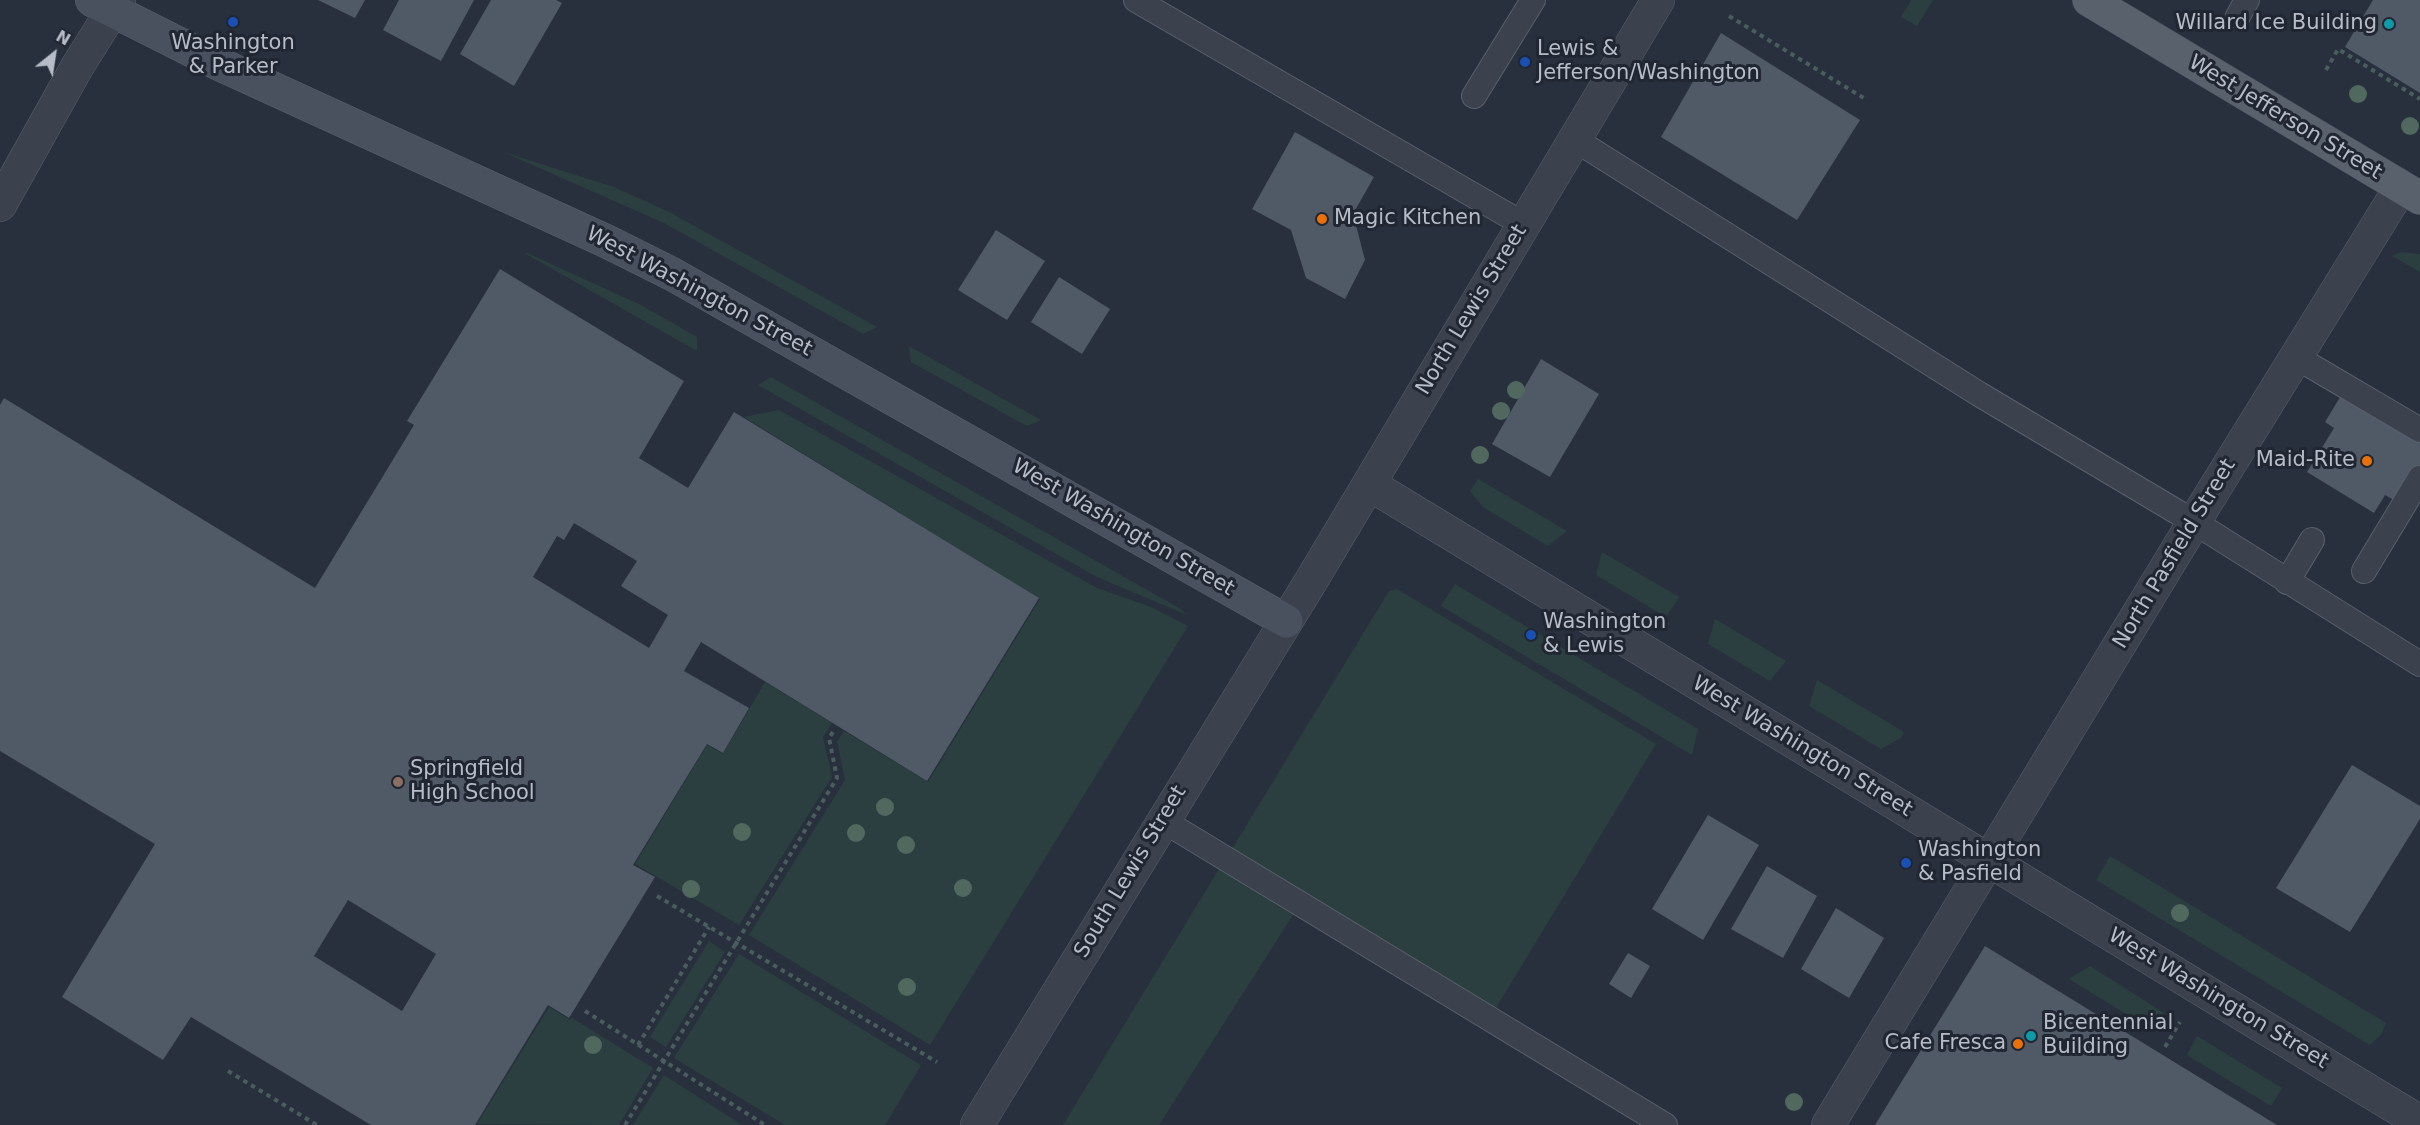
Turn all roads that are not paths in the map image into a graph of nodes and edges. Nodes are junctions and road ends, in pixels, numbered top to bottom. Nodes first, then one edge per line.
1 (1136, 0) edge
2 (1533, 0) edge
3 (1658, 0) edge
4 (2089, 0) edge
5 (107, 3) edge
6 (1474, 96) dead end
7 (1574, 139) junction
8 (2410, 193) edge
9 (0, 205) edge
10 (1523, 224) junction
11 (2296, 357) junction
12 (2420, 430) edge
13 (2420, 478) edge
14 (1370, 484) junction
15 (2194, 522) junction
16 (2312, 540) dead end
17 (2364, 571) dead end
18 (2287, 582) junction
19 (1286, 621) junction
20 (2420, 664) edge
21 (1162, 820) junction
22 (1989, 860) junction
23 (2420, 1122) edge
24 (977, 1125) edge
25 (1665, 1125) edge
26 (1828, 1125) edge

1 - 10 lane
2 - 6 lane
3 - 7 street, North Lewis Street
4 - 8 main road, West Jefferson Street
5 - 9 street
5 - 19 street, West Washington Street
7 - 10 street, North Lewis Street
7 - 15 lane
8 - 11 street, North Pasfield Street
10 - 14 street, North Lewis Street
11 - 12 lane
11 - 15 street, North Pasfield Street
13 - 17 lane
14 - 19 street, North Lewis Street
14 - 22 street, West Washington Street
15 - 18 lane
15 - 22 street, North Pasfield Street
16 - 18 lane
18 - 20 lane
19 - 21 street, South Lewis Street
21 - 24 street, South Lewis Street
21 - 25 lane
22 - 23 street, West Washington Street
22 - 26 street, North Pasfield Street

